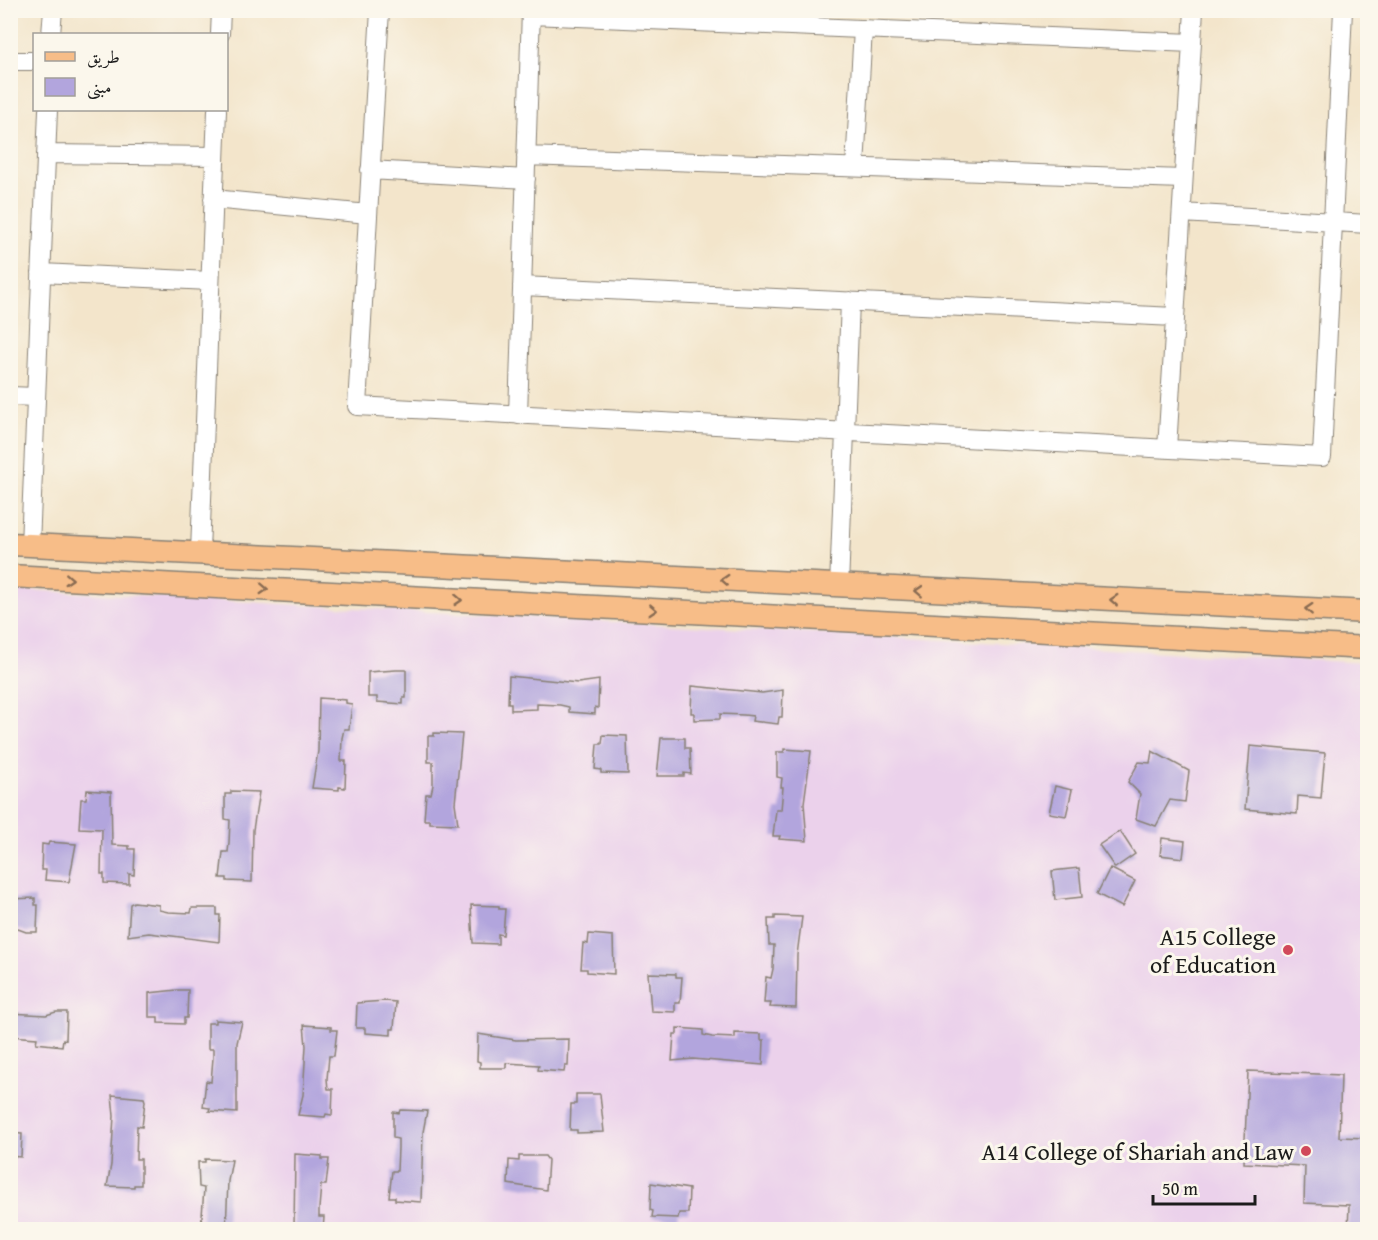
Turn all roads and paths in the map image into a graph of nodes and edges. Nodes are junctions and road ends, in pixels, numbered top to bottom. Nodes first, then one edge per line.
1 (52, 10) edge
2 (221, 10) edge
3 (380, 10) edge
4 (1194, 10) edge
5 (1343, 10) edge
6 (531, 13) edge
7 (863, 29) junction
8 (51, 33) edge
9 (220, 33) edge
10 (1192, 43) junction
11 (10, 61) edge
12 (33, 61) edge
13 (48, 111) edge
14 (217, 111) edge
15 (46, 154) junction
16 (215, 156) junction
17 (526, 156) junction
18 (855, 167) junction
19 (370, 170) junction
20 (526, 179) junction
21 (1183, 179) junction
22 (213, 199) junction
23 (1182, 213) junction
24 (368, 214) junction
25 (1333, 222) junction
26 (1368, 224) edge
27 (41, 273) junction
28 (210, 281) junction
29 (522, 286) junction
30 (850, 301) junction
31 (1175, 317) junction
32 (10, 396) edge
33 (36, 397) junction
34 (518, 415) junction
35 (845, 432) junction
36 (1167, 449) junction
37 (20, 544) edge
38 (200, 552) junction
39 (10, 576) edge
40 (839, 587) junction
41 (1368, 612) edge
42 (1368, 648) edge

1 - 8 street
2 - 9 street
3 - 19 street
4 - 10 street
5 - 25 street
6 - 7 street
6 - 17 street
7 - 10 street
7 - 18 street
10 - 21 street
11 - 12 street
13 - 15 street
14 - 16 street
15 - 16 street
15 - 27 street
16 - 22 street
17 - 18 street
17 - 20 street
18 - 21 street
19 - 20 street
19 - 24 street
20 - 29 street
21 - 23 street
22 - 24 street
22 - 28 street
23 - 25 street
23 - 31 street
24 - 34 street
25 - 26 street
25 - 36 street
27 - 28 street
27 - 33 street
28 - 38 street
29 - 30 street
29 - 34 street
30 - 31 street
30 - 35 street
31 - 36 street
32 - 33 street
33 - 37 street
34 - 35 street
35 - 36 street
35 - 40 street
37 - 38 main road
40 -> 38 main road
39 -> 42 main road
41 -> 40 main road

